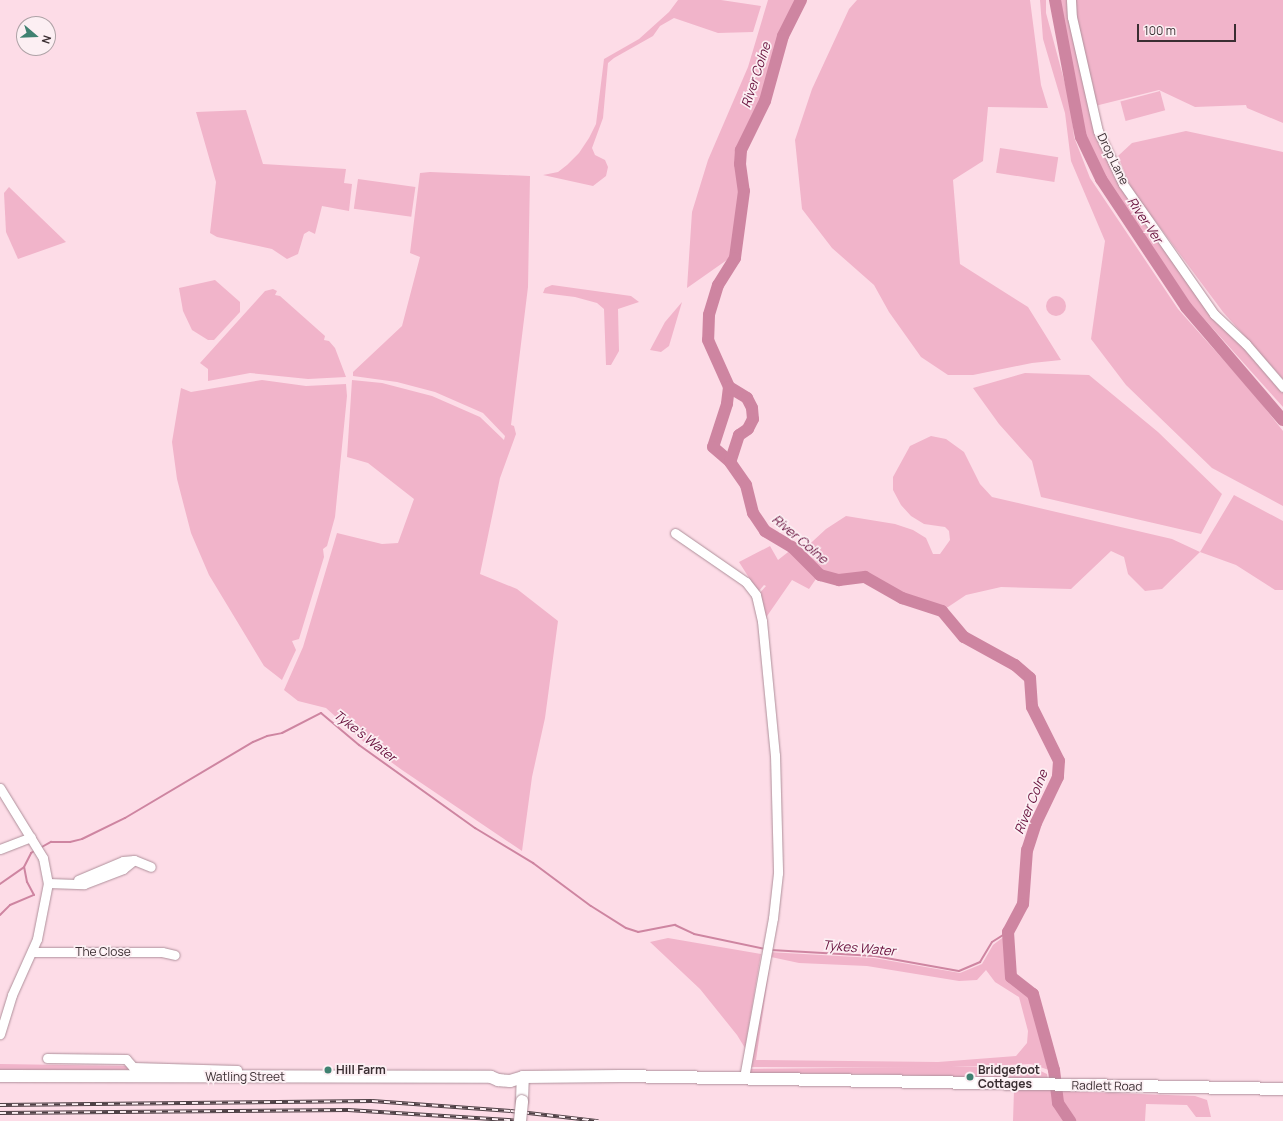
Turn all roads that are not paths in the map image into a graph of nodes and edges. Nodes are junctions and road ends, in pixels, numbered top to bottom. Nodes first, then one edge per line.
1 (1071, 0) edge
2 (1283, 387) edge
3 (675, 534) dead end
4 (0, 788) edge
5 (31, 837) junction
6 (0, 849) edge
7 (151, 866) dead end
8 (48, 882) junction
9 (32, 952) junction
10 (175, 955) dead end
11 (0, 1034) edge
12 (47, 1058) dead end
13 (133, 1071) junction
14 (0, 1076) edge
15 (524, 1077) junction
16 (744, 1078) junction
17 (1283, 1089) edge
18 (520, 1121) edge

1 - 2 street, Drop Lane
3 - 16 street
4 - 5 street
5 - 6 street
5 - 8 street
7 - 8 street
8 - 9 street
9 - 10 street, The Close
9 - 11 street
12 - 13 street
13 - 14 main road, Watling Street
13 - 15 main road, Watling Street
15 - 16 main road, Watling Street
15 - 18 main road, bridge
16 - 17 main road, Radlett Road

